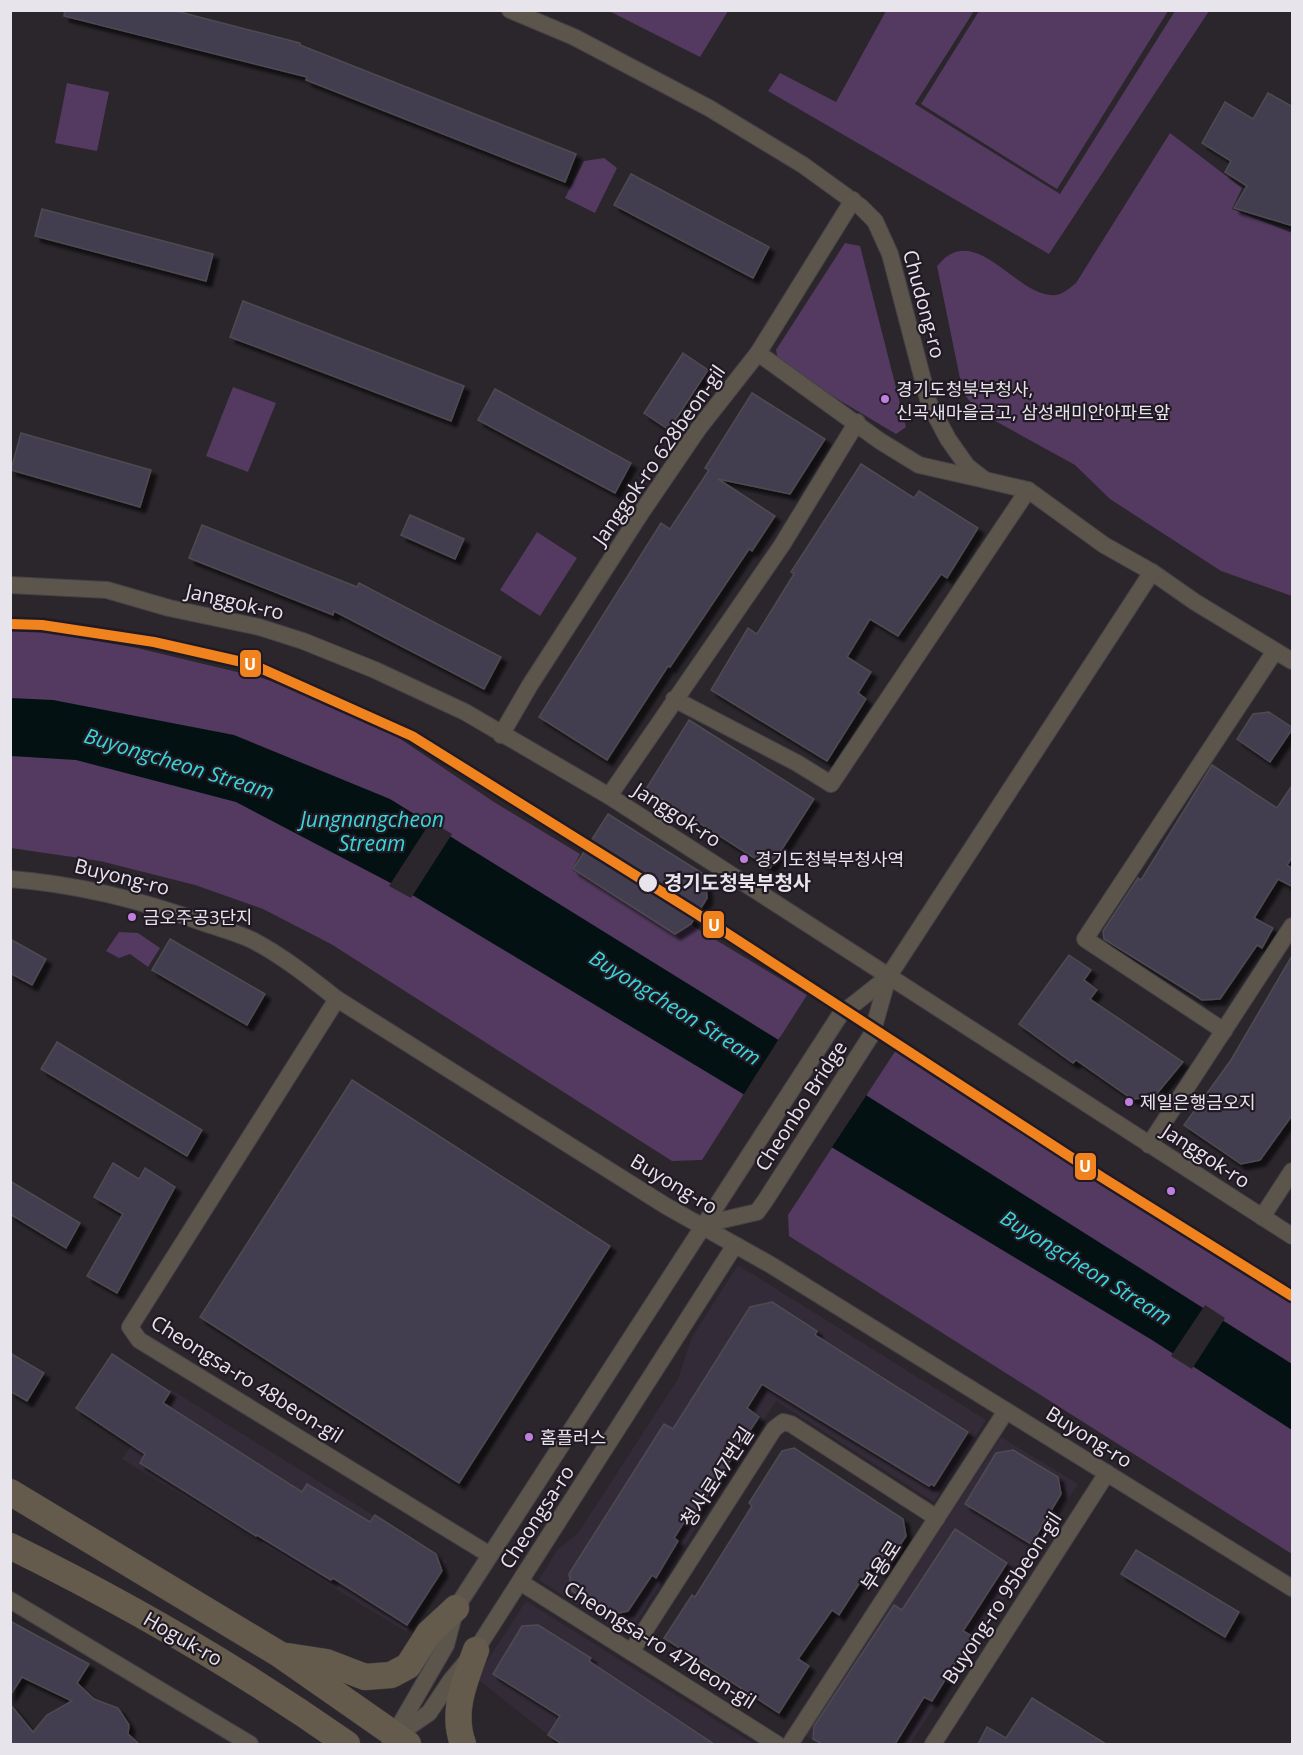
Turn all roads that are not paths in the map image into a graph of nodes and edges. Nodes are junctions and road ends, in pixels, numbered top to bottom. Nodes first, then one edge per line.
1 (510, 10) edge
2 (852, 200) junction
3 (758, 353) junction
4 (857, 422) junction
5 (985, 480) junction
6 (1028, 490) junction
7 (1152, 573) junction
8 (10, 585) edge
9 (1275, 651) junction
10 (1293, 661) edge
11 (674, 699) junction
12 (501, 735) junction
13 (609, 796) junction
14 (10, 879) edge
15 (1293, 926) edge
16 (888, 977) junction
17 (337, 999) junction
18 (1224, 1031) junction
19 (1149, 1145) junction
20 (1293, 1171) edge
21 (733, 1180) joint
22 (1262, 1217) junction
23 (701, 1225) junction
24 (1293, 1236) edge
25 (735, 1245) junction
26 (1006, 1411) junction
27 (1107, 1473) junction
28 (10, 1492) edge
29 (937, 1518) junction
30 (10, 1546) edge
31 (490, 1555) junction
32 (520, 1582) junction
33 (1293, 1588) edge
34 (10, 1600) edge
35 (456, 1608) junction
36 (476, 1650) junction
37 (631, 1652) junction
38 (279, 1654) junction
39 (397, 1741) edge
40 (250, 1744) edge
41 (347, 1744) edge
42 (463, 1744) edge
43 (777, 1744) edge
44 (790, 1744) edge
45 (933, 1744) edge

1 - 2 street, Chudong-ro
2 - 3 street, Janggok-ro 628beon-gil
2 - 5 street, Chudong-ro
3 - 4 street
3 - 12 street, Janggok-ro 628beon-gil
4 - 5 street
4 - 11 street
5 - 6 street
6 - 7 street
6 - 11 street
7 - 9 street
7 - 16 street
8 - 12 street, Janggok-ro
9 - 10 street
9 - 18 street
11 - 13 street
12 - 13 street, Janggok-ro
13 - 16 street, Janggok-ro
14 - 17 street, Buyong-ro
15 - 18 street
16 - 19 street, Janggok-ro
16 - 21 street, Cheonbo Bridge
16 - 23 street, Cheonbo Bridge
17 - 23 street, Buyong-ro
17 - 31 street, Cheongsa-ro 48beon-gil
18 - 19 street
19 - 22 street, Janggok-ro
20 - 22 street
21 - 23 street, Cheongsa-ro
22 - 24 street, Janggok-ro
23 - 25 street, Buyong-ro
23 - 31 street, Cheongsa-ro
25 - 26 street, Buyong-ro
25 - 32 street, Cheongsa-ro
26 - 27 street, Buyong-ro
26 - 29 street, 부용로
27 - 33 street, Buyong-ro
27 - 45 street, Buyong-ro 95beon-gil
28 - 38 main road, Hoguk-ro
29 - 37 street, 청사로47번길
29 - 44 street, 부용로
30 - 41 main road, Hoguk-ro
31 - 35 street, Cheongsa-ro
32 - 36 street, Cheongsa-ro
32 - 37 street, Cheongsa-ro 47beon-gil
34 - 40 street
35 - 38 main road, Hoguk-ro
35 - 39 street, Cheongsa-ro
36 - 39 street, Cheongsa-ro
36 - 42 main road
37 - 43 street, Cheongsa-ro 47beon-gil
38 - 39 main road, Hoguk-ro

